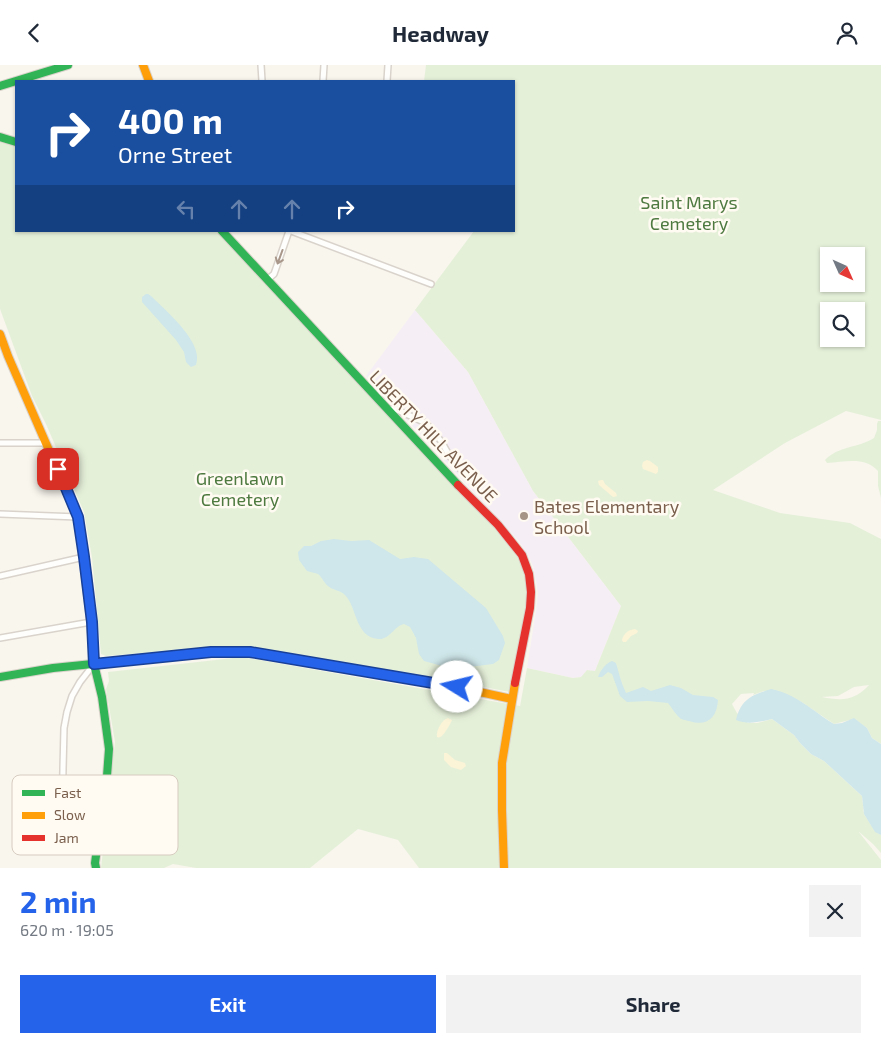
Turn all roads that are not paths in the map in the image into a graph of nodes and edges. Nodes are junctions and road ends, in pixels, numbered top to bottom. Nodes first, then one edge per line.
1 (68, 65) edge
2 (143, 65) edge
3 (262, 65) edge
4 (324, 65) edge
5 (388, 65) edge
6 (19, 80) edge
7 (149, 80) edge
8 (262, 80) edge
9 (323, 80) edge
10 (387, 80) edge
11 (15, 81) edge
12 (0, 86) edge
13 (0, 137) edge
14 (15, 142) edge
15 (223, 232) edge
16 (290, 232) edge
17 (293, 232) edge
18 (267, 280) junction
19 (431, 284) dead end
20 (0, 333) edge
21 (387, 409) junction
22 (0, 443) edge
23 (46, 443) junction
24 (481, 483) dead end
25 (0, 514) edge
26 (78, 517) junction
27 (84, 557) junction
28 (0, 576) edge
29 (92, 622) junction
30 (0, 638) edge
31 (94, 664) junction
32 (0, 677) edge
33 (512, 699) junction
34 (63, 775) edge
35 (107, 775) edge
36 (96, 855) edge
37 (96, 868) edge
38 (504, 868) edge

1 - 6 main road
2 - 7 main road
3 - 8 street
4 - 9 street
5 - 10 street
11 - 12 main road
13 - 14 main road
15 - 18 main road, LIBERTY HILL AVENUE
16 -> 18 street
17 - 19 street
18 - 21 main road, LIBERTY HILL AVENUE
20 - 23 main road
21 - 24 street
21 - 33 main road, LIBERTY HILL AVENUE
22 - 23 street
23 - 26 main road
25 - 26 street
26 - 27 main road
27 - 28 street
27 - 29 main road
29 - 30 street
29 - 31 main road
31 - 32 main road
31 - 33 main road
31 - 34 street
31 - 35 main road
33 - 38 main road, LIBERTY HILL AVENUE
36 - 37 main road

